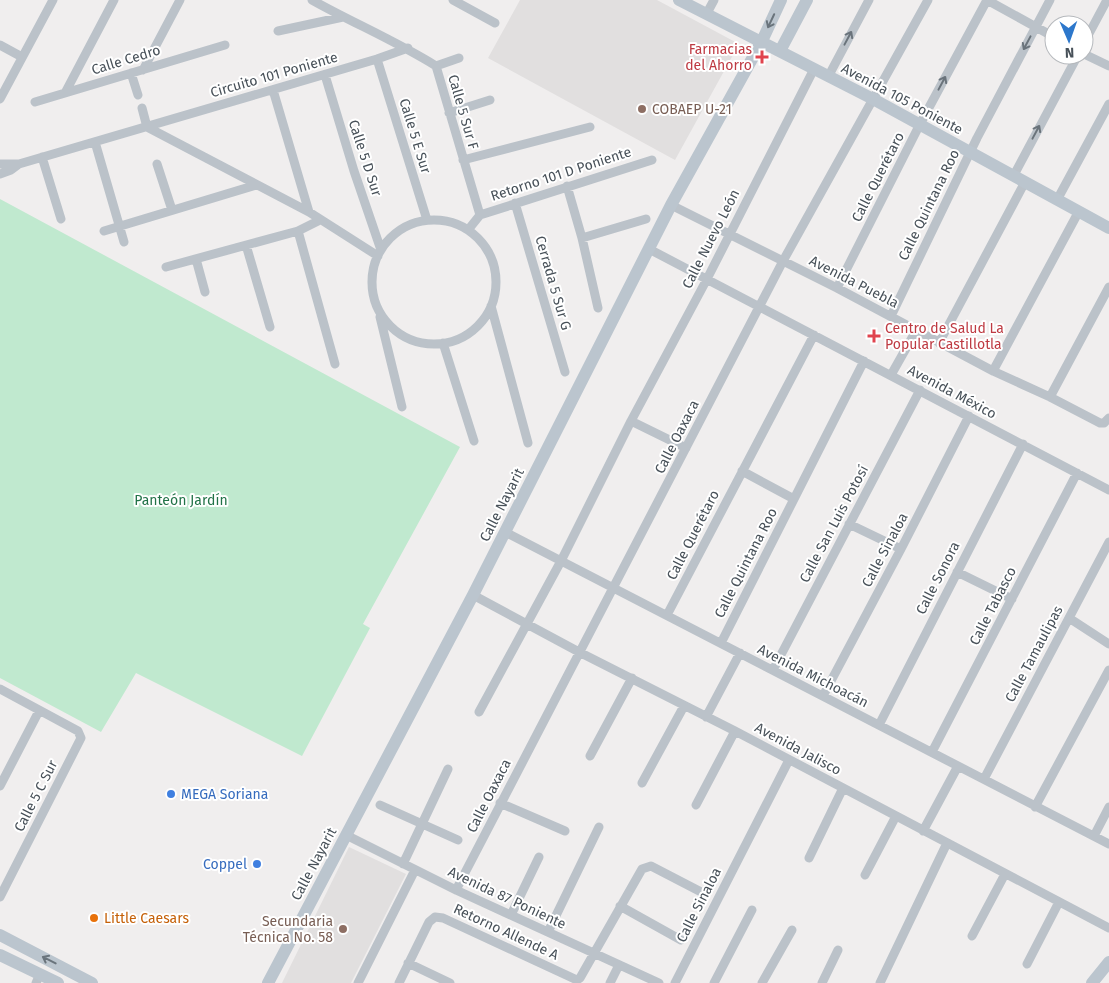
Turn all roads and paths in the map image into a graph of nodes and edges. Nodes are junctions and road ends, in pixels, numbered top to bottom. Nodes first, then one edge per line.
1 (53, 0) edge
2 (114, 0) edge
3 (180, 0) edge
4 (312, 0) edge
5 (454, 0) edge
6 (679, 0) edge
7 (714, 0) edge
8 (781, 0) edge
9 (807, 0) edge
10 (869, 0) edge
11 (928, 0) edge
12 (987, 0) edge
13 (1050, 0) edge
14 (1107, 0) edge
15 (707, 13) junction
16 (343, 18) junction
17 (495, 23) dead end
18 (1094, 25) edge
19 (1036, 27) junction
20 (278, 31) dead end
21 (1044, 31) edge
22 (762, 41) junction
23 (0, 45) edge
24 (225, 45) dead end
25 (408, 48) junction
26 (780, 51) junction
27 (22, 57) junction
28 (459, 58) dead end
29 (1094, 59) edge
30 (377, 60) junction
31 (1073, 65) edge
32 (436, 66) junction
33 (1109, 66) edge
34 (814, 69) junction
35 (143, 70) junction
36 (131, 73) junction
37 (325, 75) junction
38 (828, 76) junction
39 (273, 90) junction
40 (65, 93) junction
41 (138, 95) dead end
42 (873, 99) junction
43 (0, 100) edge
44 (490, 100) dead end
45 (35, 102) dead end
46 (1109, 104) edge
47 (142, 108) dead end
48 (449, 113) junction
49 (919, 126) junction
50 (147, 127) junction
51 (590, 127) dead end
52 (95, 142) junction
53 (970, 152) junction
54 (42, 158) junction
55 (462, 160) junction
56 (652, 160) dead end
57 (0, 164) edge
58 (19, 164) junction
59 (157, 164) dead end
60 (0, 174) edge
61 (1020, 179) junction
62 (256, 185) junction
63 (567, 186) junction
64 (1057, 200) junction
65 (515, 202) junction
66 (671, 205) junction
67 (172, 210) junction
68 (309, 212) junction
69 (1079, 212) junction
70 (480, 215) junction
71 (61, 219) dead end
72 (646, 219) dead end
73 (320, 220) junction
74 (427, 220) junction
75 (1108, 223) edge
76 (120, 226) junction
77 (468, 230) junction
78 (104, 231) dead end
79 (298, 231) junction
80 (730, 234) junction
81 (582, 238) junction
82 (124, 242) dead end
83 (246, 245) junction
84 (649, 249) junction
85 (379, 253) junction
86 (196, 259) junction
87 (783, 261) junction
88 (166, 266) dead end
89 (707, 279) junction
90 (1109, 287) edge
91 (837, 288) junction
92 (205, 292) dead end
93 (491, 306) junction
94 (760, 307) junction
95 (598, 308) dead end
96 (379, 311) junction
97 (891, 316) junction
98 (270, 327) dead end
99 (916, 329) junction
100 (814, 335) junction
101 (443, 343) junction
102 (939, 343) junction
103 (864, 361) junction
104 (335, 364) dead end
105 (993, 371) junction
106 (565, 372) dead end
107 (891, 376) junction
108 (920, 390) junction
109 (1050, 397) junction
110 (402, 407) dead end
111 (969, 416) junction
112 (1107, 420) edge
113 (631, 421) junction
114 (474, 441) dead end
115 (528, 442) dead end
116 (1023, 444) junction
117 (686, 448) junction
118 (742, 471) junction
119 (1077, 473) junction
120 (1109, 490) edge
121 (794, 499) junction
122 (849, 524) junction
123 (505, 532) junction
124 (1109, 542) edge
125 (901, 549) junction
126 (561, 561) junction
127 (957, 572) junction
128 (613, 588) junction
129 (474, 595) junction
130 (1012, 599) junction
131 (667, 615) junction
132 (1069, 618) junction
133 (528, 624) junction
134 (721, 643) junction
135 (1109, 644) edge
136 (579, 652) junction
137 (740, 653) junction
138 (773, 670) junction
139 (1109, 670) edge
140 (632, 678) junction
141 (0, 689) edge
142 (823, 696) junction
143 (684, 706) junction
144 (39, 711) junction
145 (480, 712) dead end
146 (706, 717) junction
147 (879, 725) junction
148 (735, 731) junction
149 (932, 752) junction
150 (590, 756) dead end
151 (789, 760) junction
152 (958, 766) junction
153 (448, 770) dead end
154 (984, 779) junction
155 (642, 783) dead end
156 (0, 786) edge
157 (843, 788) junction
158 (500, 803) junction
159 (380, 805) dead end
160 (696, 805) dead end
161 (1035, 807) junction
162 (1109, 807) edge
163 (896, 816) junction
164 (421, 823) junction
165 (599, 827) dead end
166 (565, 831) dead end
167 (923, 831) junction
168 (346, 835) junction
169 (1094, 836) junction
170 (458, 840) dead end
171 (947, 843) junction
172 (1109, 844) edge
173 (539, 857) dead end
174 (809, 858) dead end
175 (403, 864) junction
176 (415, 870) junction
177 (1005, 874) junction
178 (865, 875) dead end
179 (456, 890) junction
180 (704, 894) dead end
181 (0, 897) edge
182 (1059, 902) junction
183 (620, 906) junction
184 (752, 910) dead end
185 (511, 915) junction
186 (1108, 927) edge
187 (792, 930) dead end
188 (548, 932) junction
189 (0, 935) edge
190 (972, 936) dead end
191 (681, 940) dead end
192 (838, 950) dead end
193 (594, 953) junction
194 (0, 955) edge
195 (1109, 962) edge
196 (408, 963) junction
197 (1027, 964) dead end
198 (619, 965) junction
199 (38, 978) edge
200 (58, 983) edge
201 (92, 983) edge
202 (268, 983) edge
203 (358, 983) edge
204 (399, 983) edge
205 (450, 983) edge
206 (610, 983) edge
207 (659, 983) edge
208 (675, 983) edge
209 (714, 983) edge
210 (762, 983) edge
211 (822, 983) edge
212 (880, 983) edge
213 (1092, 983) edge

1 - 27 street
2 - 40 street
3 - 35 street
4 - 16 street, Calle 5 Sur F
5 - 17 street
6 - 15 street, Avenida 105 Poniente
7 - 15 street
8 -> 22 street, Calle Nayarit
9 - 26 street
38 -> 10 street
11 - 42 street, Calle Oaxaca
12 - 19 street
49 -> 12 street, Calle Querétaro
13 - 19 street, Calle Quintana Roo
14 - 18 street
15 - 22 street, Avenida 105 Poniente
16 - 20 street
16 - 25 street, Calle 5 Sur F
19 - 21 street
19 -> 53 street, Calle Quintana Roo
22 - 26 street, Avenida 105 Poniente
22 - 66 street, Calle Nayarit
23 - 27 street
24 - 35 street, Calle Cedro
25 - 30 street, Circuito 101 Poniente
25 - 32 street, Calle 5 Sur F
26 - 34 street, Avenida 105 Poniente
27 - 43 street
28 - 32 street
29 - 33 street
30 - 37 street, Circuito 101 Poniente
30 - 74 street, Calle 5 E Sur
61 -> 31 street
32 - 48 street, Calle 5 Sur F
34 - 38 street, Avenida 105 Poniente
34 - 80 street, Calle Nuevo León
35 - 36 street, Calle Cedro
36 - 40 street, Calle Cedro
36 - 41 street
37 - 39 street, Circuito 101 Poniente
37 - 85 street, Calle 5 D Sur
38 - 42 street, Avenida 105 Poniente
39 - 50 street, Circuito 101 Poniente
39 - 68 street
40 - 45 street, Calle Cedro
42 - 49 street, Avenida 105 Poniente
42 - 87 street, Calle Oaxaca
44 - 48 street
46 - 64 street
47 - 50 street
48 - 55 street, Calle 5 Sur F
49 - 53 street, Avenida 105 Poniente
49 - 91 street, Calle Querétaro
50 - 52 street, Circuito 101 Poniente
50 - 62 street
51 - 55 street
52 - 54 street, Circuito 101 Poniente
52 - 76 street
53 - 61 street, Avenida 105 Poniente
53 - 97 street, Calle Quintana Roo
54 - 58 street, Circuito 101 Poniente
54 - 71 street
55 - 70 street, Calle 5 Sur F
56 - 63 street, Retorno 101 D Poniente
57 - 58 street, Circuito 101 Poniente
58 - 60 street, Circuito 101 Poniente
59 - 67 street
61 - 64 street, Avenida 105 Poniente
61 - 102 street
62 - 67 street
62 - 68 street
63 - 65 street, Retorno 101 D Poniente
63 - 81 street
64 - 69 street, Avenida 105 Poniente
65 - 70 street, Retorno 101 D Poniente
65 - 106 street, Cerrada 5 Sur G
66 - 80 street, Avenida Puebla
66 - 84 street, Calle Nayarit
67 - 76 street
68 - 73 street
69 - 75 street, Avenida 105 Poniente
69 - 105 street
70 - 77 street
72 - 81 street
73 - 79 street
73 - 85 street
74 - 77 street
74 - 85 street
76 - 78 street
76 - 82 street
77 - 93 street
79 - 83 street
79 - 104 street
80 - 87 street, Avenida Puebla
80 - 89 street, Calle Nuevo León
81 - 95 street
83 - 86 street
83 - 98 street
84 - 89 street, Avenida México
84 - 123 street, Calle Nayarit
85 - 96 street
86 - 88 street
86 - 92 street
87 - 91 street, Avenida Puebla
87 - 94 street, Calle Oaxaca
89 - 94 street, Avenida México
89 - 113 street, Calle Nuevo León
90 - 109 street
91 - 97 street, Avenida Puebla
93 - 101 street
93 - 115 street
94 - 100 street, Avenida México
94 - 117 street, Calle Oaxaca
96 - 101 street
96 - 110 street
97 - 99 street, Avenida Puebla
99 - 102 street, Avenida Puebla
99 - 107 street
100 - 103 street, Avenida México
100 - 118 street, Calle Querétaro
101 - 114 street
102 - 105 street, Avenida Puebla
103 - 107 street, Avenida México
103 - 121 street, Calle Quintana Roo
105 - 109 street, Avenida Puebla
107 - 108 street, Avenida México
108 - 111 street, Avenida México
108 - 122 street, Calle San Luis Potosí
109 - 112 street, Avenida Puebla
111 - 116 street, Avenida México
111 - 125 street, Calle Sinaloa
113 - 117 street
113 - 126 street, Calle Nuevo León
116 - 119 street, Avenida México
116 - 127 street, Calle Sonora
117 - 128 street, Calle Oaxaca
118 - 121 street
118 - 131 street, Calle Querétaro
119 - 120 street, Avenida México
119 - 130 street, Calle Tabasco
121 - 134 street, Calle Quintana Roo
122 - 125 street
122 - 138 street, Calle San Luis Potosí
123 - 126 street, Avenida Michoacán
123 - 129 street, Calle Nayarit
124 - 132 street, Calle Tamaulipas
125 - 142 street, Calle Sinaloa
126 - 128 street, Avenida Michoacán
126 - 133 street, Calle Nuevo León
127 - 130 street
127 - 147 street, Calle Sonora
128 - 131 street, Avenida Michoacán
128 - 136 street, Calle Oaxaca
129 - 133 street, Avenida Jalisco
129 - 168 street, Calle Nayarit
130 - 149 street, Calle Tabasco
131 - 134 street, Avenida Michoacán
132 - 135 street
132 - 154 street, Calle Tamaulipas
133 - 136 street, Avenida Jalisco
133 - 145 street, Calle Nuevo León
134 - 137 street, Avenida Michoacán
136 - 140 street, Avenida Jalisco
136 - 158 street, Calle Oaxaca
137 - 138 street, Avenida Michoacán
137 - 146 street
138 - 142 street, Avenida Michoacán
139 - 161 street
140 - 143 street, Avenida Jalisco
140 - 150 street
141 - 144 street
142 - 147 street, Avenida Michoacán
143 - 146 street, Avenida Jalisco
143 - 155 street
144 - 156 street
144 - 181 street, Calle 5 C Sur
146 - 148 street, Avenida Jalisco
147 - 149 street, Avenida Michoacán
148 - 151 street, Avenida Jalisco
148 - 160 street
149 - 152 street, Avenida Michoacán
151 - 157 street, Avenida Jalisco
151 - 208 street, Calle Sinaloa
152 - 154 street, Avenida Michoacán
152 - 167 street
153 - 164 street
154 - 161 street, Avenida Michoacán
157 - 163 street, Avenida Jalisco
157 - 174 street
158 - 166 street
158 - 179 street, Calle Oaxaca
159 - 164 street
161 - 169 street, Avenida Michoacán
162 - 169 street
163 - 167 street, Avenida Jalisco
163 - 178 street
164 - 170 street
164 - 175 street
165 - 188 street
167 - 171 street, Avenida Jalisco
168 - 175 street, Avenida 87 Poniente
168 - 202 street, Calle Nayarit
169 - 172 street, Avenida Michoacán
171 - 177 street, Avenida Jalisco
171 - 212 street
173 - 185 street
175 - 176 street, Avenida 87 Poniente
176 - 179 street, Avenida 87 Poniente
176 - 203 street
177 - 182 street, Avenida Jalisco
177 - 190 street
179 - 185 street, Avenida 87 Poniente
180 - 183 street
182 - 186 street, Avenida Jalisco
182 - 197 street
183 - 191 street
183 - 193 street
184 - 209 street
185 - 188 street, Avenida 87 Poniente
187 - 210 street
188 - 193 street, Avenida 87 Poniente
201 -> 189 street
192 - 211 street
193 - 196 street, Retorno Allende A
193 - 198 street, Avenida 87 Poniente
194 - 199 street
195 - 213 street
196 - 204 street, Retorno Allende A
196 - 205 street
198 - 206 street
198 - 207 street, Avenida 87 Poniente
199 - 200 street

